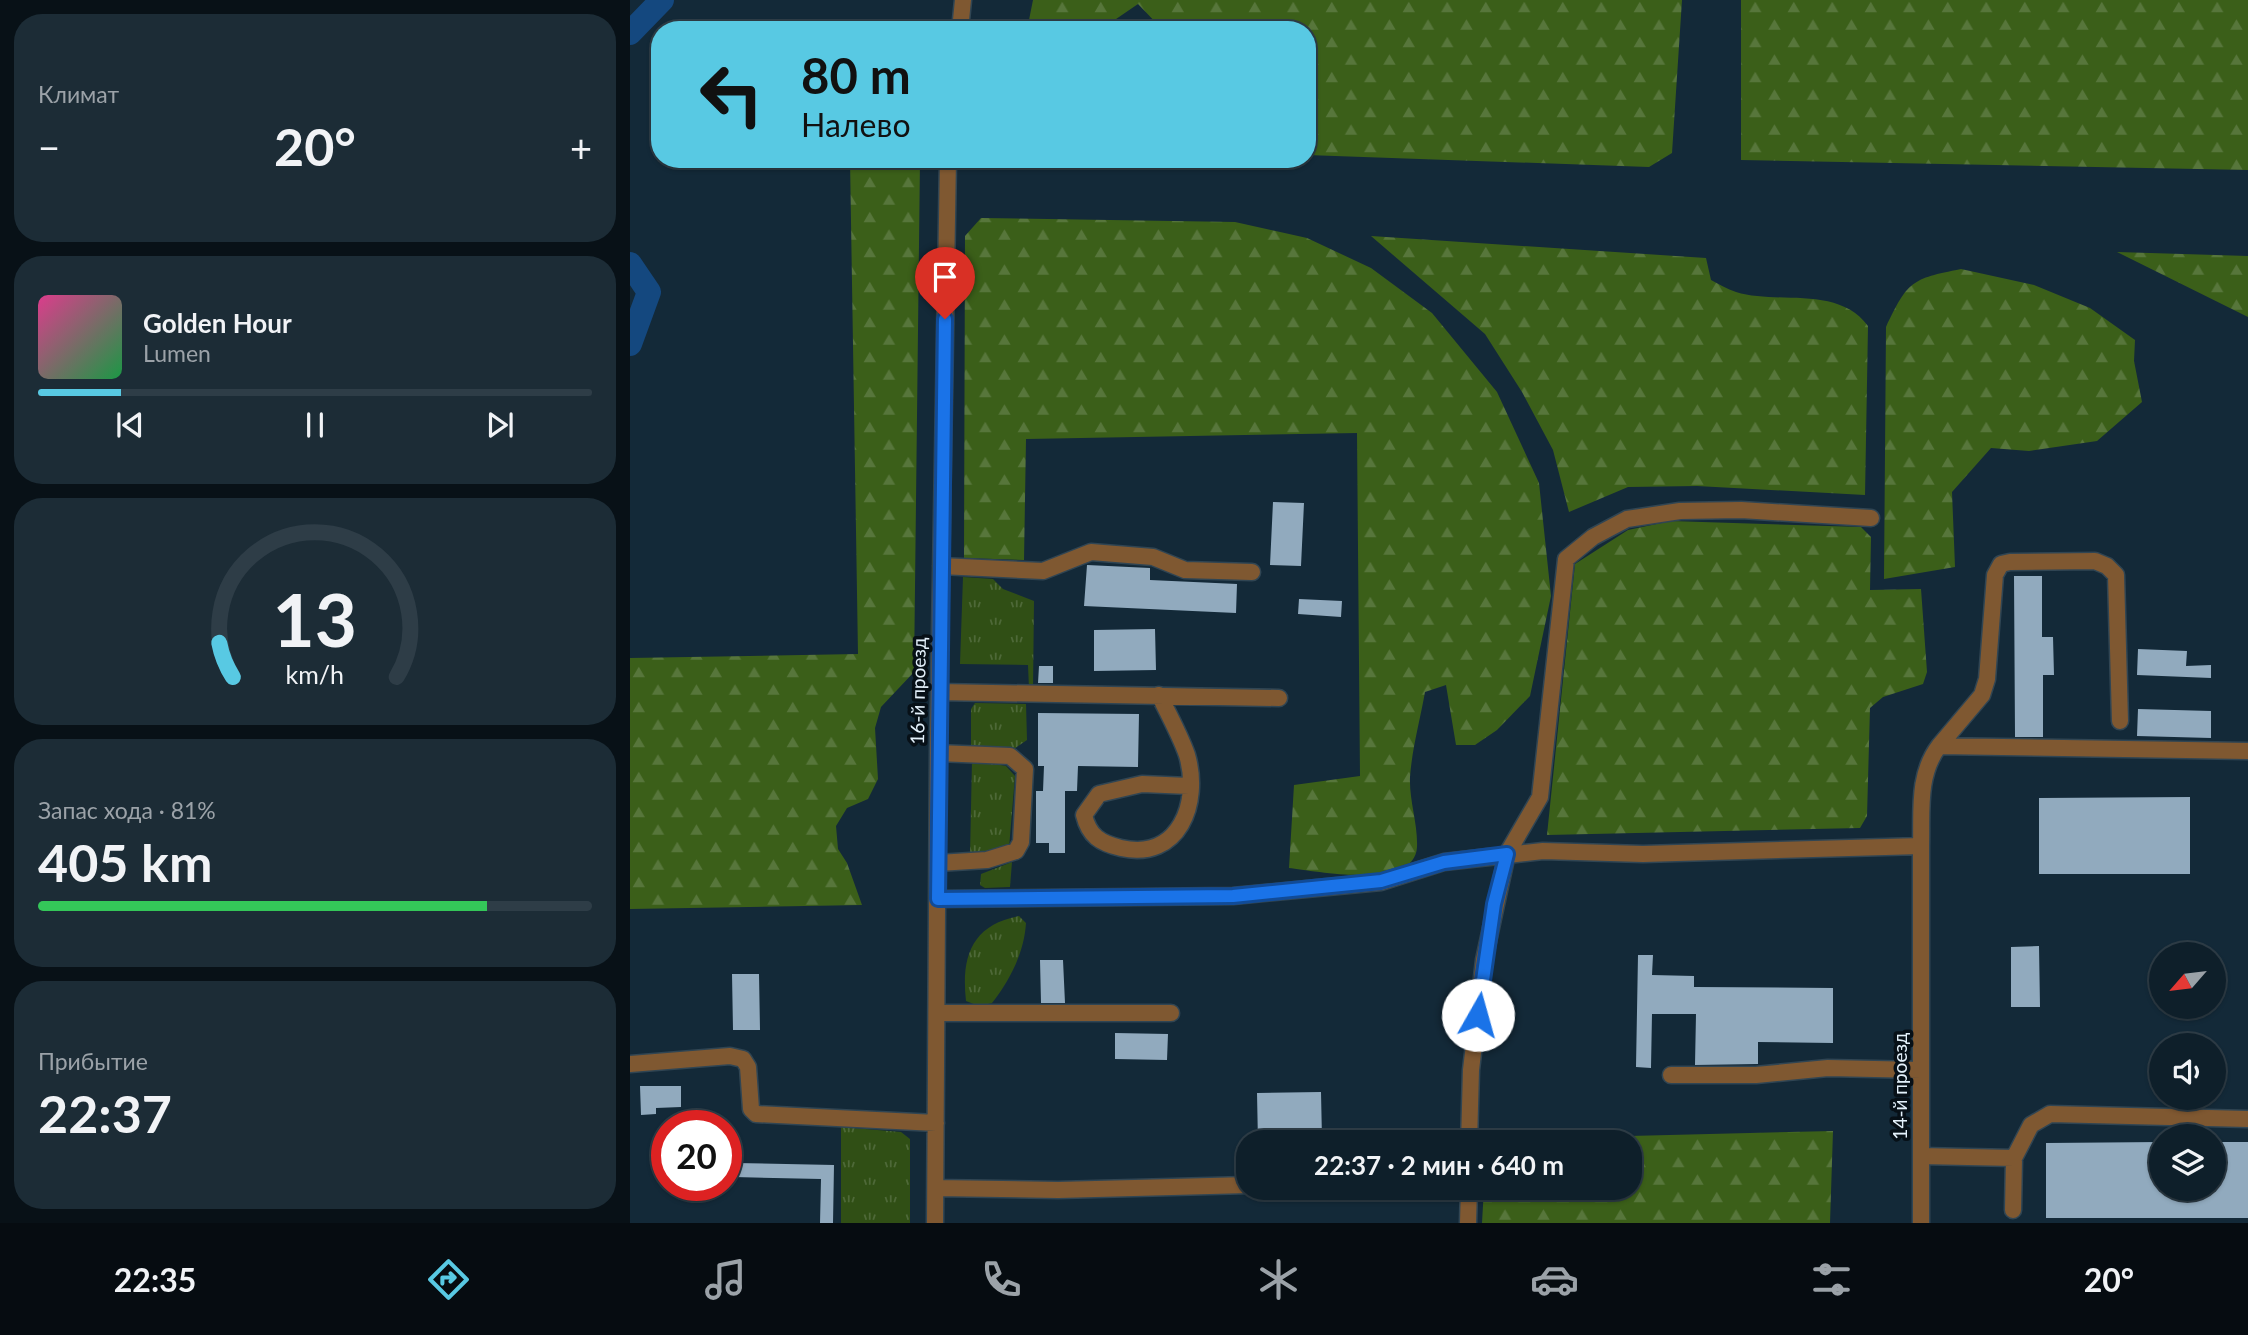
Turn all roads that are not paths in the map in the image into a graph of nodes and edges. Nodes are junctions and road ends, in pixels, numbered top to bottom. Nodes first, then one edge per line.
1 (963, 0) edge
2 (961, 21) edge
3 (948, 168) edge
4 (1871, 518) dead end
5 (941, 566) junction
6 (1252, 572) dead end
7 (939, 692) junction
8 (1159, 695) junction
9 (1279, 698) dead end
10 (2120, 720) dead end
11 (1938, 746) junction
12 (2247, 751) edge
13 (938, 753) junction
14 (1189, 786) junction
15 (1921, 846) junction
16 (1507, 854) junction
17 (938, 863) junction
18 (938, 899) junction
19 (937, 1013) junction
20 (1171, 1013) dead end
21 (630, 1064) edge
22 (1921, 1070) junction
23 (1671, 1075) dead end
24 (2248, 1119) edge
25 (936, 1123) junction
26 (1469, 1130) edge
27 (1921, 1156) junction
28 (2014, 1158) junction
29 (1236, 1185) edge
30 (936, 1188) junction
31 (1469, 1200) edge
32 (2013, 1210) dead end
33 (935, 1223) edge
34 (1468, 1223) edge
35 (1921, 1223) edge

1 - 2 street
3 - 5 street, 16-й проезд
4 - 16 street
5 - 6 street
5 - 7 street, 16-й проезд
7 - 8 street
7 - 13 street, 16-й проезд
8 - 9 street
8 - 14 street
10 - 11 street
11 - 12 street
11 - 15 street, 14-й проезд
13 - 17 street, 16-й проезд
13 - 17 street
14 - 14 street
15 - 16 street
15 - 22 street, 14-й проезд
16 - 18 street
16 - 26 street
17 - 18 street, 16-й проезд
18 - 19 street, 16-й проезд
19 - 20 street
19 - 25 street, 16-й проезд
21 - 25 street
22 - 23 street
22 - 27 street, 14-й проезд
24 - 28 street
25 - 30 street, 16-й проезд
27 - 28 street
27 - 35 street, 14-й проезд
28 - 32 street
29 - 30 street
30 - 33 street, 16-й проезд
31 - 34 street

